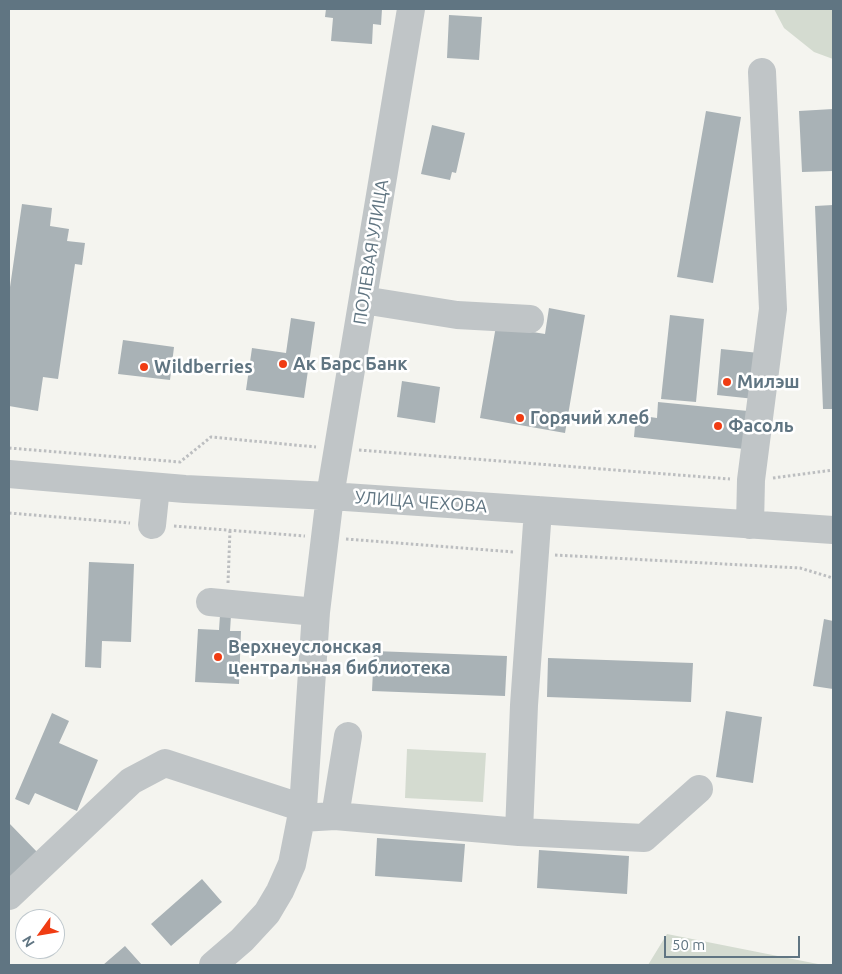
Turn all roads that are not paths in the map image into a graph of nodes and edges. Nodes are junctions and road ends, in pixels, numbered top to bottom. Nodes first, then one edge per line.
1 (411, 9) edge
2 (762, 72) dead end
3 (363, 300) junction
4 (530, 319) dead end
5 (9, 474) edge
6 (156, 487) junction
7 (330, 496) junction
8 (538, 510) junction
9 (152, 524) road end
10 (750, 524) junction
11 (833, 530) edge
12 (218, 602) road end
13 (316, 612) junction
14 (348, 736) dead end
15 (699, 789) dead end
16 (302, 813) junction
17 (335, 816) junction
18 (519, 832) junction
19 (9, 896) edge
20 (213, 965) edge

1 - 3 street, ПОЛЕВАЯ УЛИЦА
2 - 10 street
3 - 4 street
3 - 7 street, ПОЛЕВАЯ УЛИЦА
5 - 6 street, УЛИЦА ЧЕХОВА
6 - 7 street, УЛИЦА ЧЕХОВА
6 - 9 street
7 - 8 street, УЛИЦА ЧЕХОВА
7 - 13 street, ПОЛЕВАЯ УЛИЦА
8 - 10 street, УЛИЦА ЧЕХОВА
8 - 18 street
10 - 11 street, УЛИЦА ЧЕХОВА
12 - 13 street
13 - 16 street, ПОЛЕВАЯ УЛИЦА
14 - 17 street
15 - 18 street
16 - 17 street
16 - 19 street
16 - 20 street, ПОЛЕВАЯ УЛИЦА
17 - 18 street

